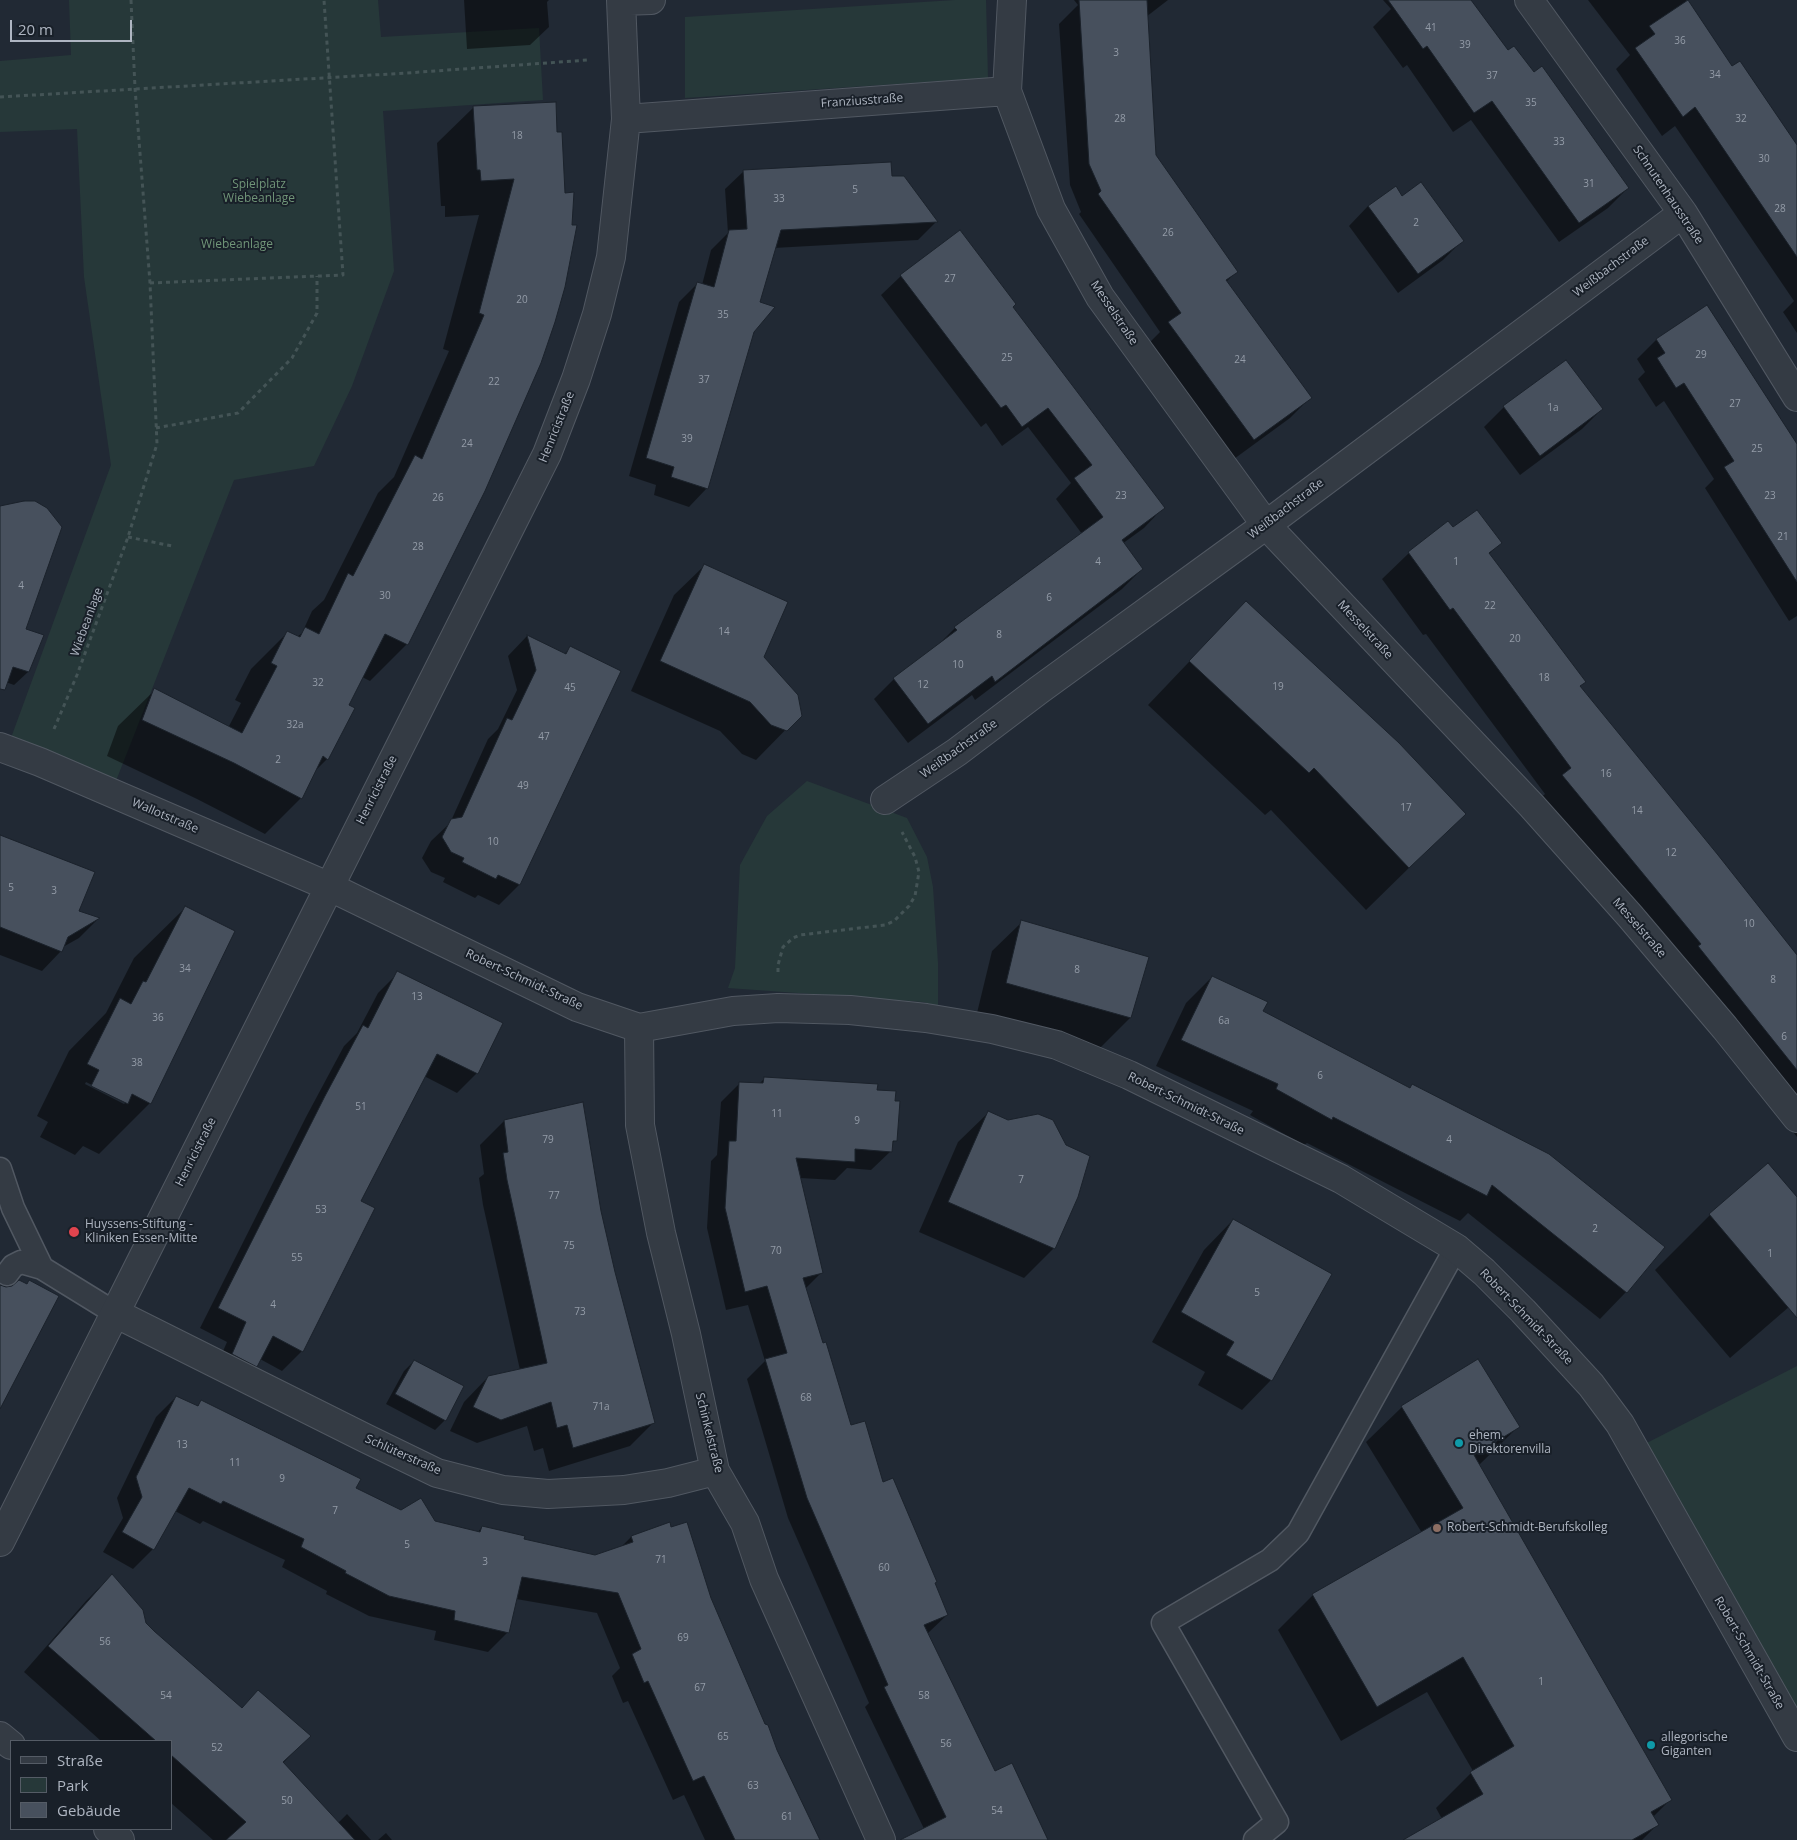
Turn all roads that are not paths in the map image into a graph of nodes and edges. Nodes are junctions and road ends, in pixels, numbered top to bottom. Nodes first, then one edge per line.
1 (651, 0) edge
2 (1012, 0) edge
3 (1529, 0) edge
4 (622, 1) edge
5 (1007, 91) junction
6 (626, 119) junction
7 (1683, 213) junction
8 (1797, 397) edge
9 (1266, 525) junction
10 (0, 748) edge
11 (885, 800) dead end
12 (328, 886) junction
13 (639, 1028) junction
14 (1797, 1118) edge
15 (0, 1169) edge
16 (1456, 1248) junction
17 (42, 1268) junction
18 (7, 1274) dead end
19 (115, 1313) junction
20 (715, 1471) junction
21 (0, 1542) edge
22 (0, 1736) edge
23 (1797, 1737) edge
24 (10, 1744) edge
25 (109, 1830) edge
26 (120, 1840) edge
27 (881, 1840) edge
28 (1255, 1840) edge

1 - 4 street
2 - 5 street
3 - 7 street, Schnutenhausstraße
4 - 6 street, Henricistraße
5 - 6 street, Franziusstraße
5 - 9 street, Messelstraße
6 - 12 street, Henricistraße
7 - 8 street, Schnutenhausstraße
7 - 9 street, Weißbachstraße
9 - 11 street, Weißbachstraße
9 - 14 street, Messelstraße
10 - 12 street, Wallotstraße
12 - 13 street, Robert-Schmidt-Straße
12 - 19 street, Henricistraße
13 - 16 street, Robert-Schmidt-Straße
13 - 20 street, Schinkelstraße
15 - 17 lane
16 - 23 street, Robert-Schmidt-Straße
16 - 28 lane
17 - 18 lane
17 - 19 lane
19 - 20 street, Schlüterstraße
19 - 21 street, Henricistraße
20 - 27 street, Schinkelstraße
22 - 24 street
25 - 26 street

